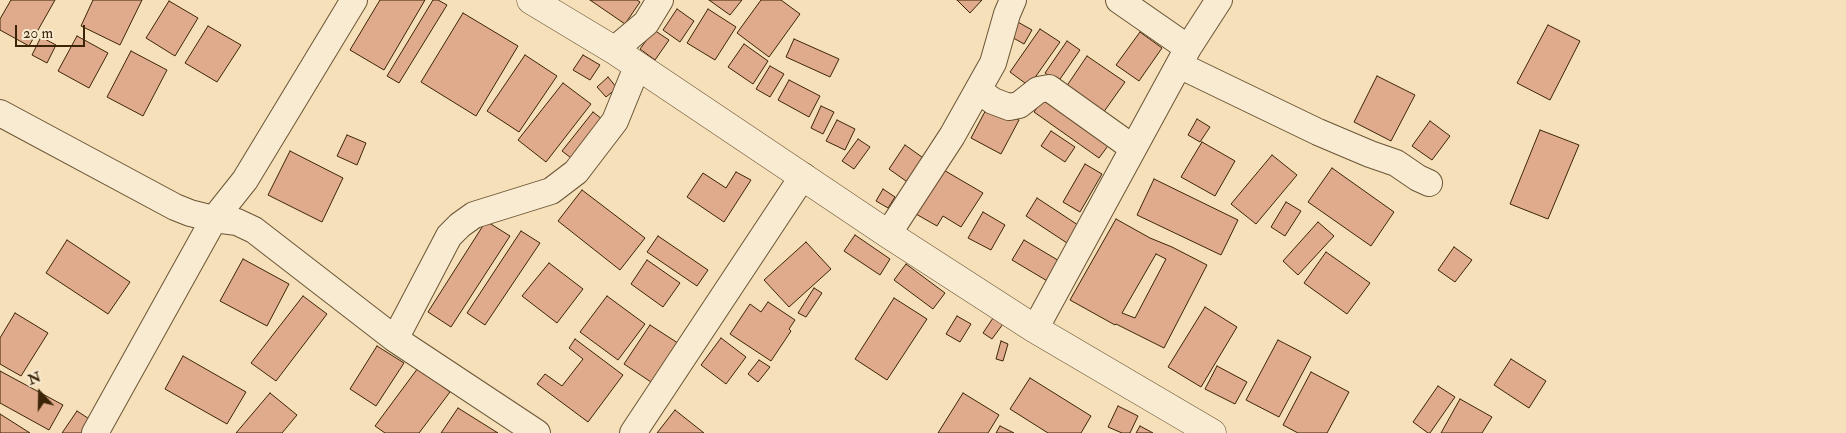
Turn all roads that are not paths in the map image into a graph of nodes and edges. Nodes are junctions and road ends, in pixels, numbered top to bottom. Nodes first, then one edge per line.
1 (354, 0) edge
2 (531, 0) edge
3 (660, 0) edge
4 (1013, 0) edge
5 (1119, 0) edge
6 (1219, 0) edge
7 (614, 50) junction
8 (1184, 57) junction
9 (637, 67) junction
10 (978, 90) junction
11 (0, 113) edge
12 (1132, 148) junction
13 (803, 176) junction
14 (1429, 183) dead end
15 (214, 220) junction
16 (888, 234) junction
17 (1035, 329) junction
18 (395, 339) junction
19 (95, 433) edge
20 (537, 433) edge
21 (633, 433) edge
22 (1212, 433) edge

1 - 15 street
2 - 7 street
3 - 7 street
4 - 10 street
5 - 8 street
6 - 8 street
7 - 9 street
8 - 12 street
8 - 14 street
9 - 13 street
9 - 18 street
10 - 12 street
10 - 16 street
11 - 15 street
12 - 17 street
13 - 16 street
13 - 21 street
15 - 18 street
15 - 19 street
16 - 17 street
17 - 22 street
18 - 20 street

